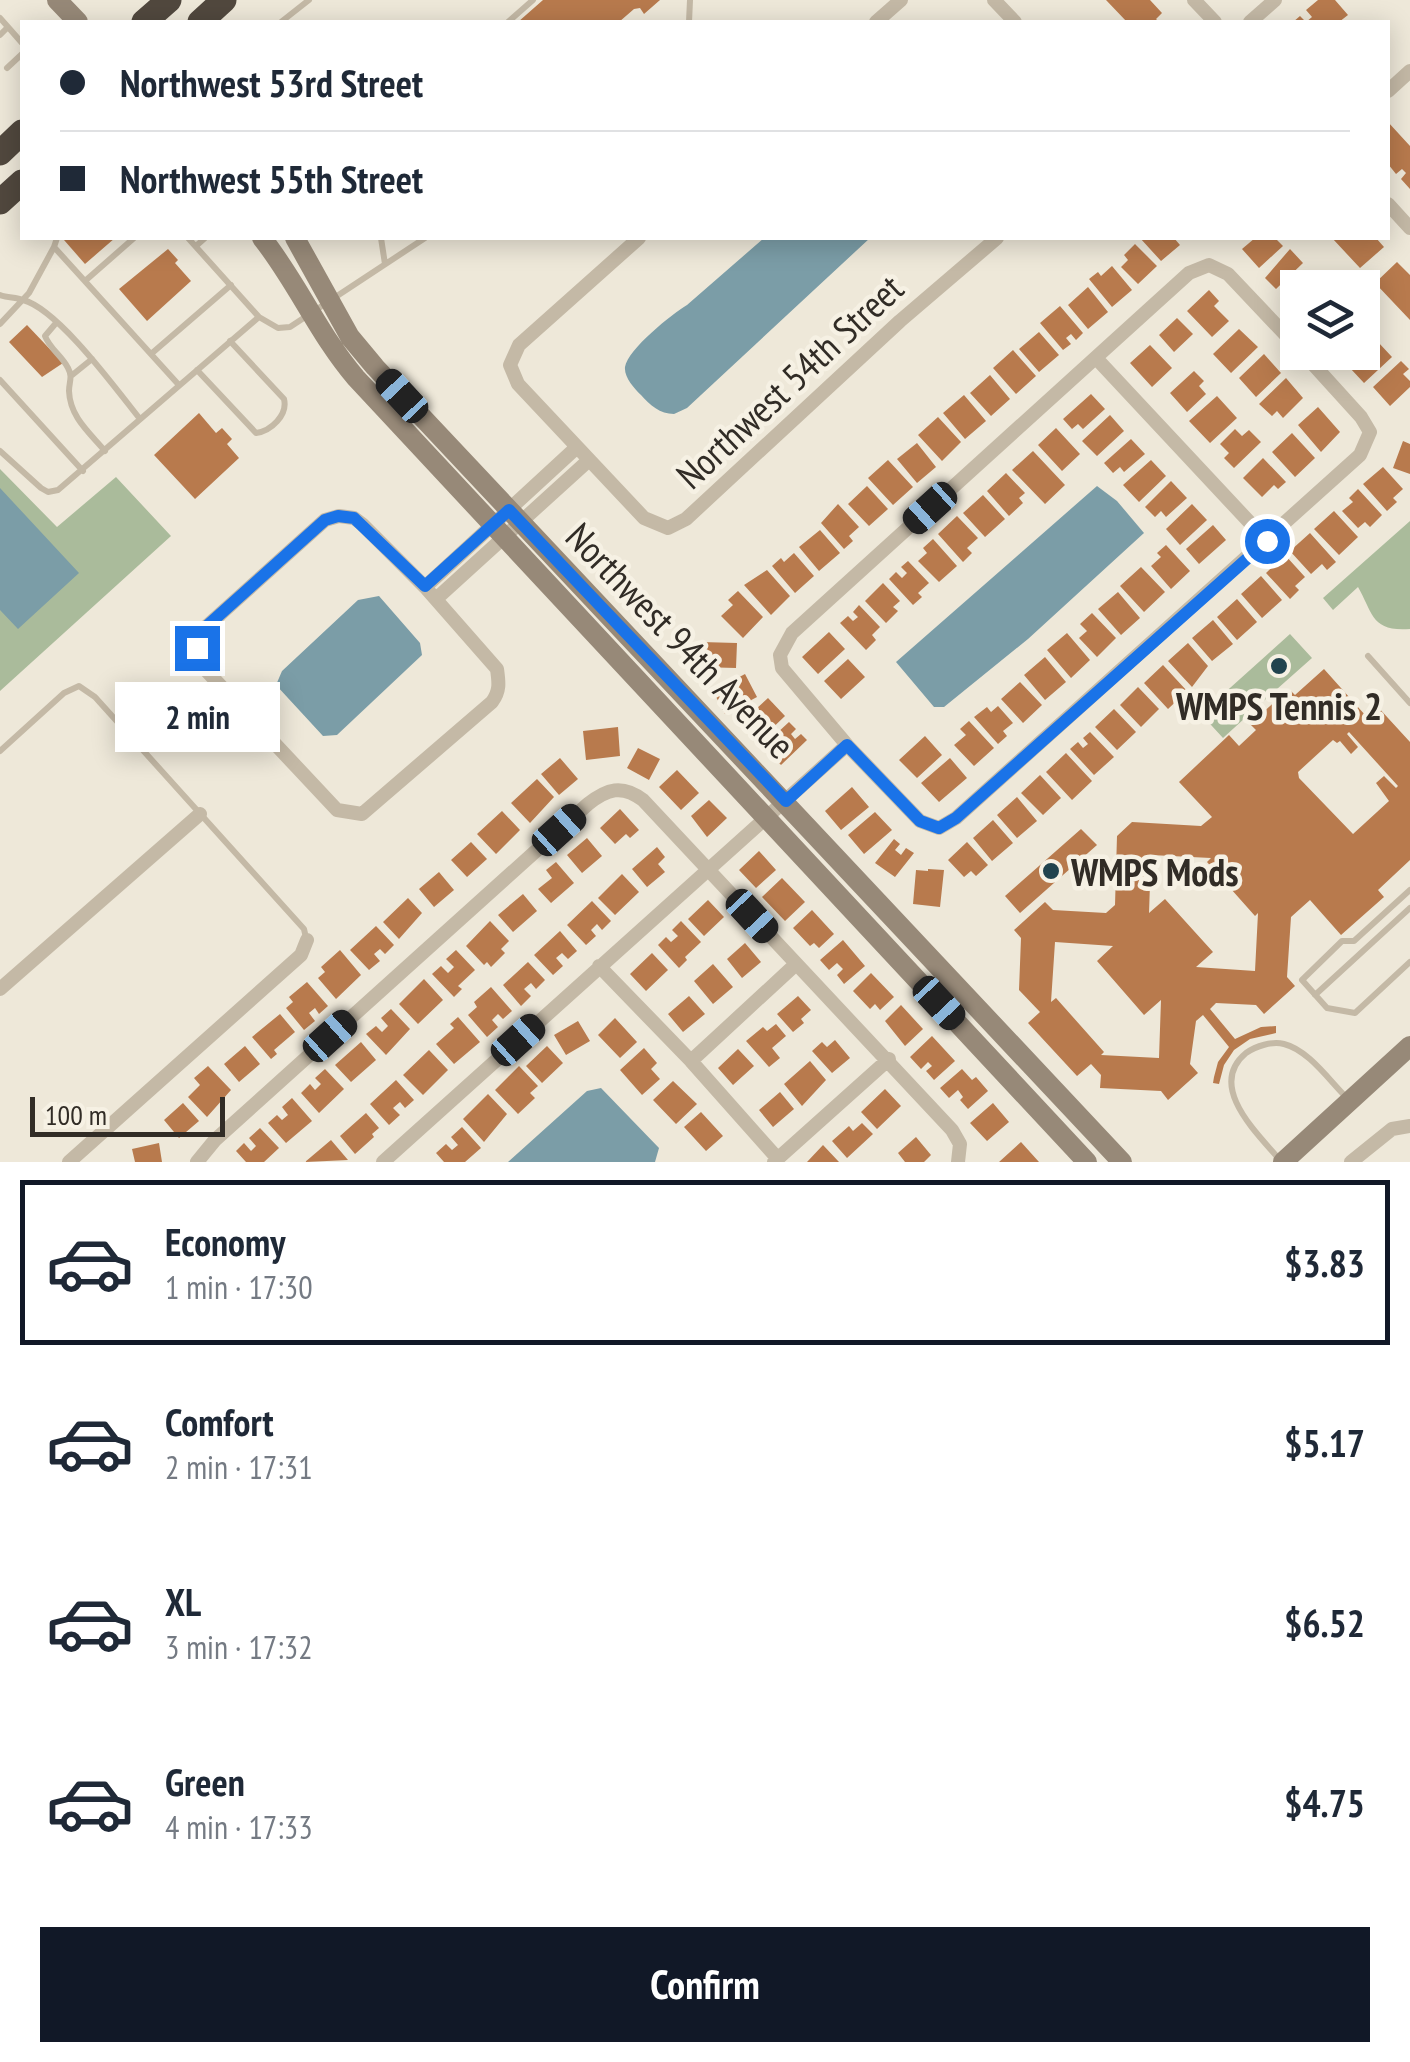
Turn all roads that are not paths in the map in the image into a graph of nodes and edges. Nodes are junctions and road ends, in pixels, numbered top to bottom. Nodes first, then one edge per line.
1 (57, 0) edge
2 (169, 0) edge
3 (224, 0) edge
4 (309, 0) edge
5 (532, 0) edge
6 (901, 0) edge
7 (994, 0) edge
8 (1194, 0) edge
9 (1275, 0) edge
10 (0, 18) edge
11 (76, 20) edge
12 (146, 20) edge
13 (202, 20) edge
14 (284, 20) edge
15 (510, 20) edge
16 (878, 20) edge
17 (1014, 20) edge
18 (1213, 20) edge
19 (1252, 20) edge
20 (8, 27) junction
21 (0, 35) edge
22 (20, 41) edge
23 (20, 56) edge
24 (6, 68) dead end
25 (1410, 71) edge
26 (1390, 89) edge
27 (20, 134) edge
28 (0, 153) edge
29 (20, 184) edge
30 (0, 202) edge
31 (1390, 206) edge
32 (1410, 228) edge
33 (56, 240) edge
34 (132, 240) edge
35 (190, 240) edge
36 (204, 240) edge
37 (264, 240) edge
38 (295, 240) edge
39 (381, 240) edge
40 (422, 240) edge
41 (637, 240) edge
42 (995, 240) edge
43 (54, 246) junction
44 (196, 246) junction
45 (385, 264) junction
46 (85, 281) junction
47 (231, 285) junction
48 (0, 295) edge
49 (24, 300) junction
50 (329, 301) junction
51 (311, 314) junction
52 (259, 316) junction
53 (56, 323) junction
54 (0, 324) edge
55 (1280, 329) edge
56 (230, 341) junction
57 (151, 354) junction
58 (1096, 358) junction
59 (92, 359) junction
60 (197, 370) junction
61 (1318, 370) edge
62 (71, 376) junction
63 (0, 380) edge
64 (178, 384) junction
65 (140, 418) junction
66 (577, 447) junction
67 (106, 450) junction
68 (0, 451) edge
69 (590, 460) junction
70 (83, 471) junction
71 (507, 524) junction
72 (1267, 541) junction
73 (425, 586) junction
74 (436, 599) junction
75 (1368, 656) dead end
76 (1410, 703) edge
77 (847, 745) junction
78 (0, 751) edge
79 (786, 801) junction
80 (200, 814) junction
81 (767, 818) junction
82 (708, 869) junction
83 (1410, 890) edge
84 (1410, 908) edge
85 (307, 940) joint
86 (1410, 962) edge
87 (796, 964) junction
88 (599, 966) junction
89 (0, 989) edge
90 (1315, 994) junction
91 (1410, 1046) edge
92 (889, 1060) junction
93 (691, 1061) junction
94 (1350, 1101) junction
95 (1410, 1126) edge
96 (960, 1159) edge
97 (776, 1160) edge
98 (70, 1162) edge
99 (198, 1162) edge
100 (384, 1162) edge
101 (1087, 1162) edge
102 (1122, 1162) edge
103 (1282, 1162) edge
104 (1351, 1162) edge

1 - 11 street
2 - 12 highway
3 - 13 highway
4 - 14 lane
5 - 15 lane
6 - 16 street
7 - 17 street
8 - 18 street
9 - 19 street
10 - 20 lane
20 - 21 lane
20 - 22 lane
23 - 24 lane
25 - 26 street
27 - 28 highway
29 - 30 highway
31 - 32 street
33 - 43 lane
34 - 46 lane
35 - 44 lane
36 - 44 lane
37 - 51 street, Northwest 94th Avenue
38 - 50 street, Northwest 94th Avenue
39 - 45 lane
40 - 45 lane
41 - 66 street
42 - 69 street, Northwest 54th Street
43 - 46 lane
43 - 49 lane
44 - 47 lane
45 - 50 lane
46 - 57 lane
47 - 52 lane
47 - 57 lane
48 - 49 lane
49 - 53 lane
49 - 54 lane
50 - 51 lane
50 - 71 street, Northwest 94th Avenue
51 - 52 lane
51 - 71 street, Northwest 94th Avenue
52 - 56 lane
53 - 59 lane
53 - 62 lane
55 - 58 street
56 - 60 lane
56 - 60 lane
57 - 64 lane
58 - 72 street
58 - 77 street
59 - 62 lane
59 - 65 lane
60 - 64 lane
61 - 72 street
62 - 67 lane
63 - 70 lane
64 - 65 lane
65 - 67 lane
66 - 69 street
66 - 71 street
67 - 70 lane
68 - 70 lane
69 - 71 street
71 - 73 street
71 - 74 street
71 - 79 street, Northwest 94th Avenue
71 - 81 street, Northwest 94th Avenue
72 - 77 street
73 - 74 street
73 - 74 street
75 - 76 lane
77 - 79 street
78 - 80 lane
79 - 81 street
79 - 102 street, Northwest 94th Avenue
80 - 85 lane
80 - 89 street
81 - 82 street
81 - 101 street, Northwest 94th Avenue
82 - 87 street
82 - 88 street
82 - 99 street
83 - 90 lane
84 - 90 lane
85 - 98 street
86 - 90 lane
87 - 92 street
87 - 93 street
88 - 93 street
88 - 100 street
91 - 94 street
92 - 96 street
92 - 97 street
93 - 97 street
94 - 103 street
94 - 103 lane
95 - 104 street

